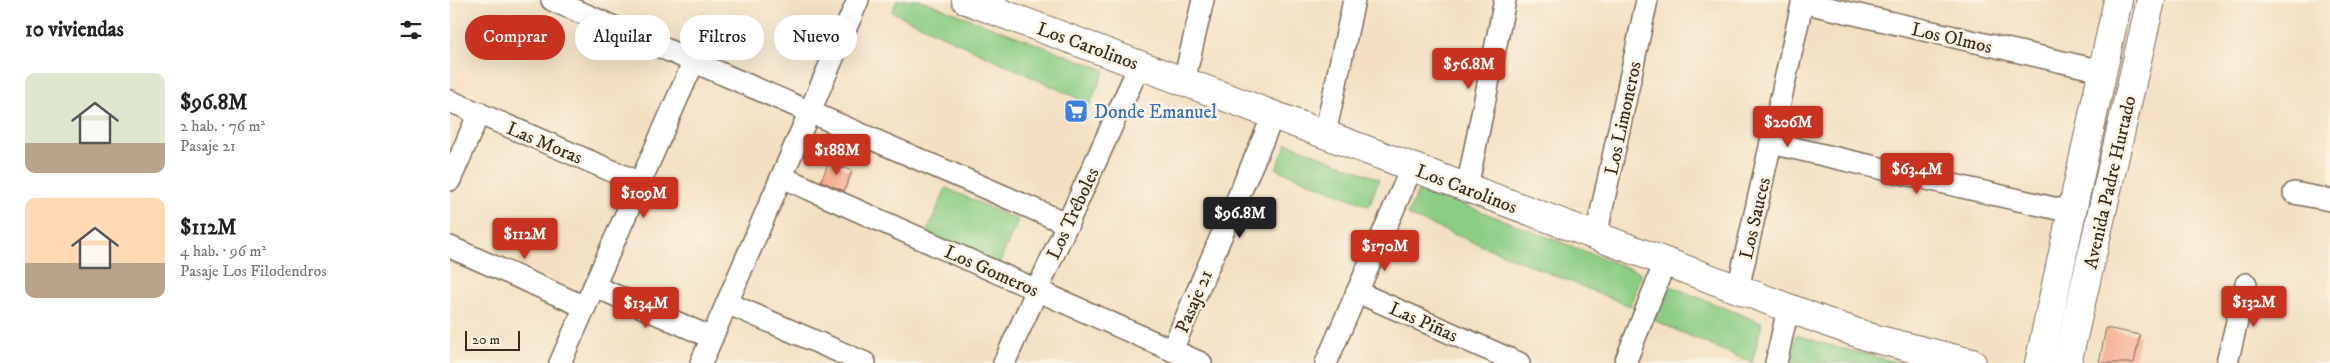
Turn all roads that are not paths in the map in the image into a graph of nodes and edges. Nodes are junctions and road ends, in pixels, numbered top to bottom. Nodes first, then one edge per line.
1 (552, 0) edge
2 (858, 0) edge
3 (966, 0) edge
4 (1203, 0) edge
5 (1354, 0) edge
6 (1505, 0) edge
7 (1647, 0) edge
8 (2118, 0) edge
9 (2151, 0) edge
10 (1803, 1) edge
11 (694, 61) junction
12 (1140, 64) junction
13 (2102, 71) junction
14 (1184, 81) junction
15 (450, 101) edge
16 (811, 111) junction
17 (479, 113) junction
18 (1274, 114) junction
19 (1325, 134) junction
20 (1771, 143) junction
21 (1412, 167) junction
22 (782, 176) junction
23 (450, 180) edge
24 (640, 183) junction
25 (1467, 188) junction
26 (2294, 193) dead end
27 (2330, 200) edge
28 (2071, 212) junction
29 (1068, 224) junction
30 (1596, 236) junction
31 (450, 247) edge
32 (1665, 262) junction
33 (2246, 284) dead end
34 (594, 286) junction
35 (1738, 289) junction
36 (1037, 290) junction
37 (1357, 292) junction
38 (727, 303) junction
39 (585, 307) junction
40 (1788, 308) junction
41 (712, 338) junction
42 (1172, 350) junction
43 (560, 363) edge
44 (701, 363) edge
45 (865, 363) edge
46 (1004, 363) edge
47 (1202, 363) edge
48 (1326, 363) edge
49 (1518, 363) edge
50 (1625, 363) edge
51 (1776, 363) edge
52 (1972, 363) edge
53 (2039, 363) edge
54 (2067, 363) edge
55 (2227, 363) edge

1 - 11 street
2 - 16 street
3 - 12 street, Los Carolinos
4 - 14 street
5 - 19 street
6 - 25 street
7 - 30 street, Los Limoneros
8 - 13 street, Avenida Padre Hurtado
9 - 54 street, Avenida Padre Hurtado
10 - 13 street, Los Olmos
10 - 20 street, Los Sauces
11 - 16 street
11 - 24 street
12 - 14 street, Los Carolinos
12 - 29 street, Los Tréboles
13 - 28 street, Avenida Padre Hurtado
14 - 18 street, Los Carolinos
15 - 17 street, Las Moras
16 - 22 street
16 - 29 street
17 - 23 street
17 - 24 street, Las Moras
18 - 19 street, Los Carolinos
18 - 42 street, Pasaje 21
19 - 21 street, Los Carolinos
20 - 28 street
20 - 35 street, Los Sauces
21 - 25 street, Los Carolinos
21 - 37 street
22 - 36 street, Los Gomeros
22 - 38 street
24 - 34 street
25 - 30 street, Los Carolinos
26 - 27 street
28 - 53 street, Avenida Padre Hurtado
29 - 36 street, Los Tréboles
30 - 32 street, Los Carolinos
31 - 39 street
32 - 35 street, Los Carolinos
32 - 50 street
33 - 55 street
34 - 39 street
34 - 41 street
35 - 40 street, Los Carolinos
36 - 42 street, Los Gomeros
36 - 46 street, Los Tréboles
37 - 48 street
37 - 49 street, Las Piñas
38 - 41 street
38 - 45 street
39 - 43 street
40 - 51 street
40 - 52 street, Los Carolinos
41 - 44 street
42 - 47 street, Los Gomeros

